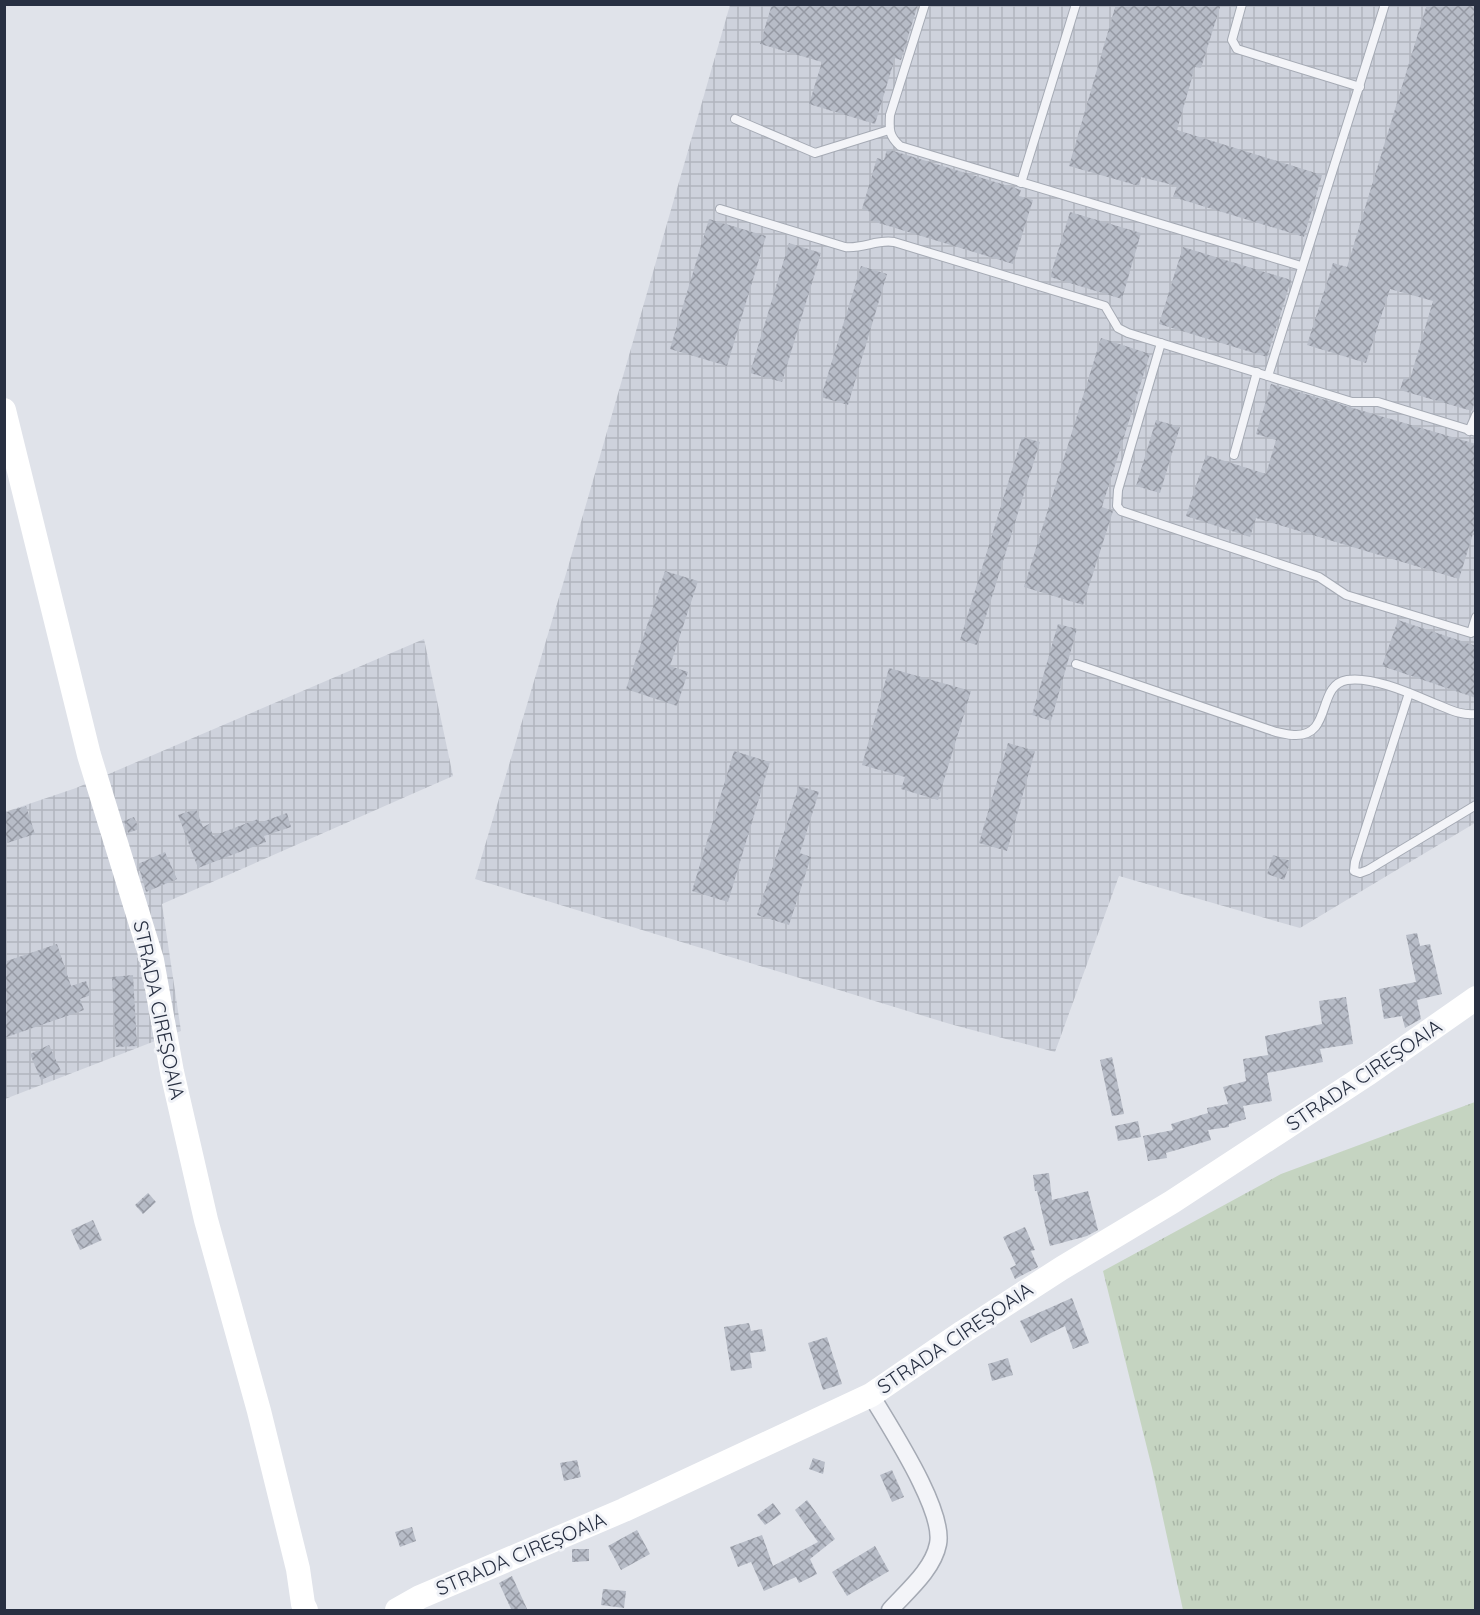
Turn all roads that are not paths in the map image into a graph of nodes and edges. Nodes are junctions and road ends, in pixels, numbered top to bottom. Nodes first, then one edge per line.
1 (925, 4) edge
2 (1076, 4) edge
3 (1242, 4) edge
4 (1385, 4) edge
5 (1360, 87) junction
6 (735, 119) dead end
7 (889, 130) junction
8 (1022, 183) junction
9 (720, 209) dead end
10 (1301, 266) junction
11 (1161, 343) junction
12 (1257, 372) junction
13 (1268, 376) junction
14 (4, 410) edge
15 (1476, 415) edge
16 (1472, 431) edge
17 (1234, 455) dead end
18 (1476, 617) edge
19 (1473, 634) edge
20 (1076, 664) dead end
21 (1410, 693) junction
22 (1476, 714) edge
23 (1476, 804) edge
24 (1476, 998) edge
25 (871, 1395) junction
26 (303, 1608) edge
27 (397, 1611) edge
28 (890, 1611) edge

1 - 7 lane
2 - 8 lane
3 - 5 lane
4 - 5 lane
5 - 10 lane
6 - 7 lane
7 - 8 lane
8 - 10 lane
9 - 11 lane
10 - 13 lane
11 - 12 lane
11 - 19 lane
12 - 13 lane
12 - 17 lane
13 - 16 lane
14 - 26 street, STRADA CIREȘOAIA
15 - 16 lane
18 - 19 lane
20 - 21 lane
21 - 22 lane
21 - 23 lane
24 - 25 street, STRADA CIREȘOAIA
25 - 27 street, STRADA CIREȘOAIA
25 - 28 street

